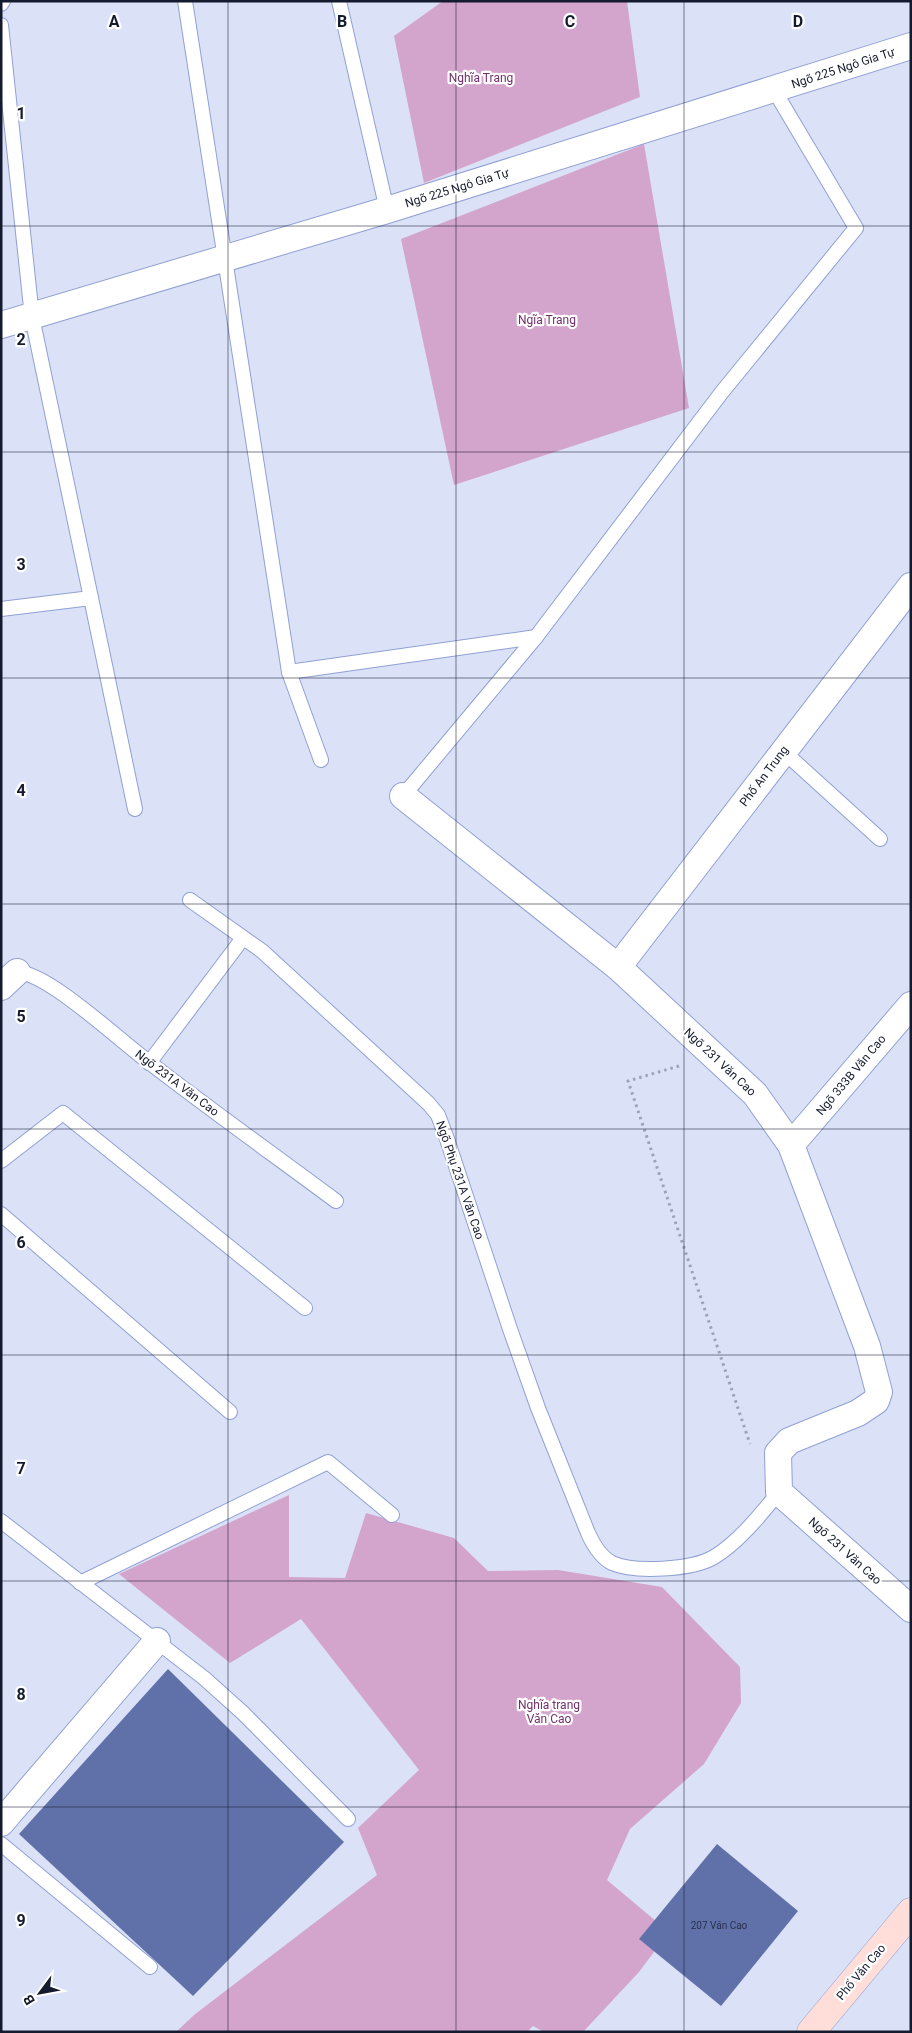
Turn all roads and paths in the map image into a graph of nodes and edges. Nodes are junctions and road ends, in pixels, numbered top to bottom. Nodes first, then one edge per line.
1 (185, 1) edge
2 (339, 1) edge
3 (1, 25) edge
4 (911, 46) edge
5 (774, 90) junction
6 (387, 210) junction
7 (225, 259) junction
8 (32, 317) junction
9 (1, 326) edge
10 (911, 586) edge
11 (91, 598) junction
12 (1, 609) edge
13 (536, 637) junction
14 (290, 672) junction
15 (783, 751) junction
16 (321, 760) dead end
17 (403, 796) joint
18 (135, 809) dead end
19 (880, 840) dead end
20 (190, 900) dead end
21 (243, 938) junction
22 (618, 967) junction
23 (9, 979) edge
24 (911, 1005) edge
25 (713, 1055) junction
26 (149, 1063) junction
27 (791, 1145) junction
28 (1, 1161) edge
29 (336, 1201) dead end
30 (1, 1214) edge
31 (305, 1308) dead end
32 (230, 1412) dead end
33 (751, 1448) dead end
34 (779, 1492) junction
35 (392, 1514) dead end
36 (1, 1521) edge
37 (80, 1583) junction
38 (911, 1610) edge
39 (157, 1641) junction
40 (348, 1819) dead end
41 (1, 1823) edge
42 (1, 1844) edge
43 (911, 1912) edge
44 (150, 1967) dead end
45 (811, 2032) edge

1 - 7 lane
2 - 6 lane
3 - 8 lane
4 - 5 street, Ngõ 225 Ngô Gia Tự
5 - 6 street, Ngõ 225 Ngô Gia Tự
5 - 13 lane
6 - 7 street, Ngõ 225 Ngô Gia Tự
7 - 8 street, Ngõ 225 Ngô Gia Tự
7 - 14 lane
8 - 9 street, Ngõ 225 Ngô Gia Tự
8 - 11 lane
10 - 15 street, Phố An Trung
11 - 12 lane
11 - 18 lane
13 - 14 lane
13 - 17 lane
14 - 16 lane
15 - 19 lane
15 - 22 street, Phố An Trung
17 - 22 street, Ngõ 231 Văn Cao
20 - 21 lane, Ngõ Phụ 231A Văn Cao
21 - 26 lane
21 - 34 lane, Ngõ Phụ 231A Văn Cao
22 - 25 street, Ngõ 231 Văn Cao
23 - 26 lane, Ngõ 231A Văn Cao
24 - 27 street, Ngõ 333B Văn Cao
25 - 27 street, Ngõ 231 Văn Cao
25 - 33 path
26 - 29 lane, Ngõ 231A Văn Cao
27 - 34 street, Ngõ 231 Văn Cao
28 - 31 lane
30 - 32 lane
34 - 38 street, Ngõ 231 Văn Cao
35 - 37 lane
36 - 37 lane
37 - 39 lane
39 - 40 lane
39 - 41 street
42 - 44 lane
43 - 45 street, Phố Văn Cao

